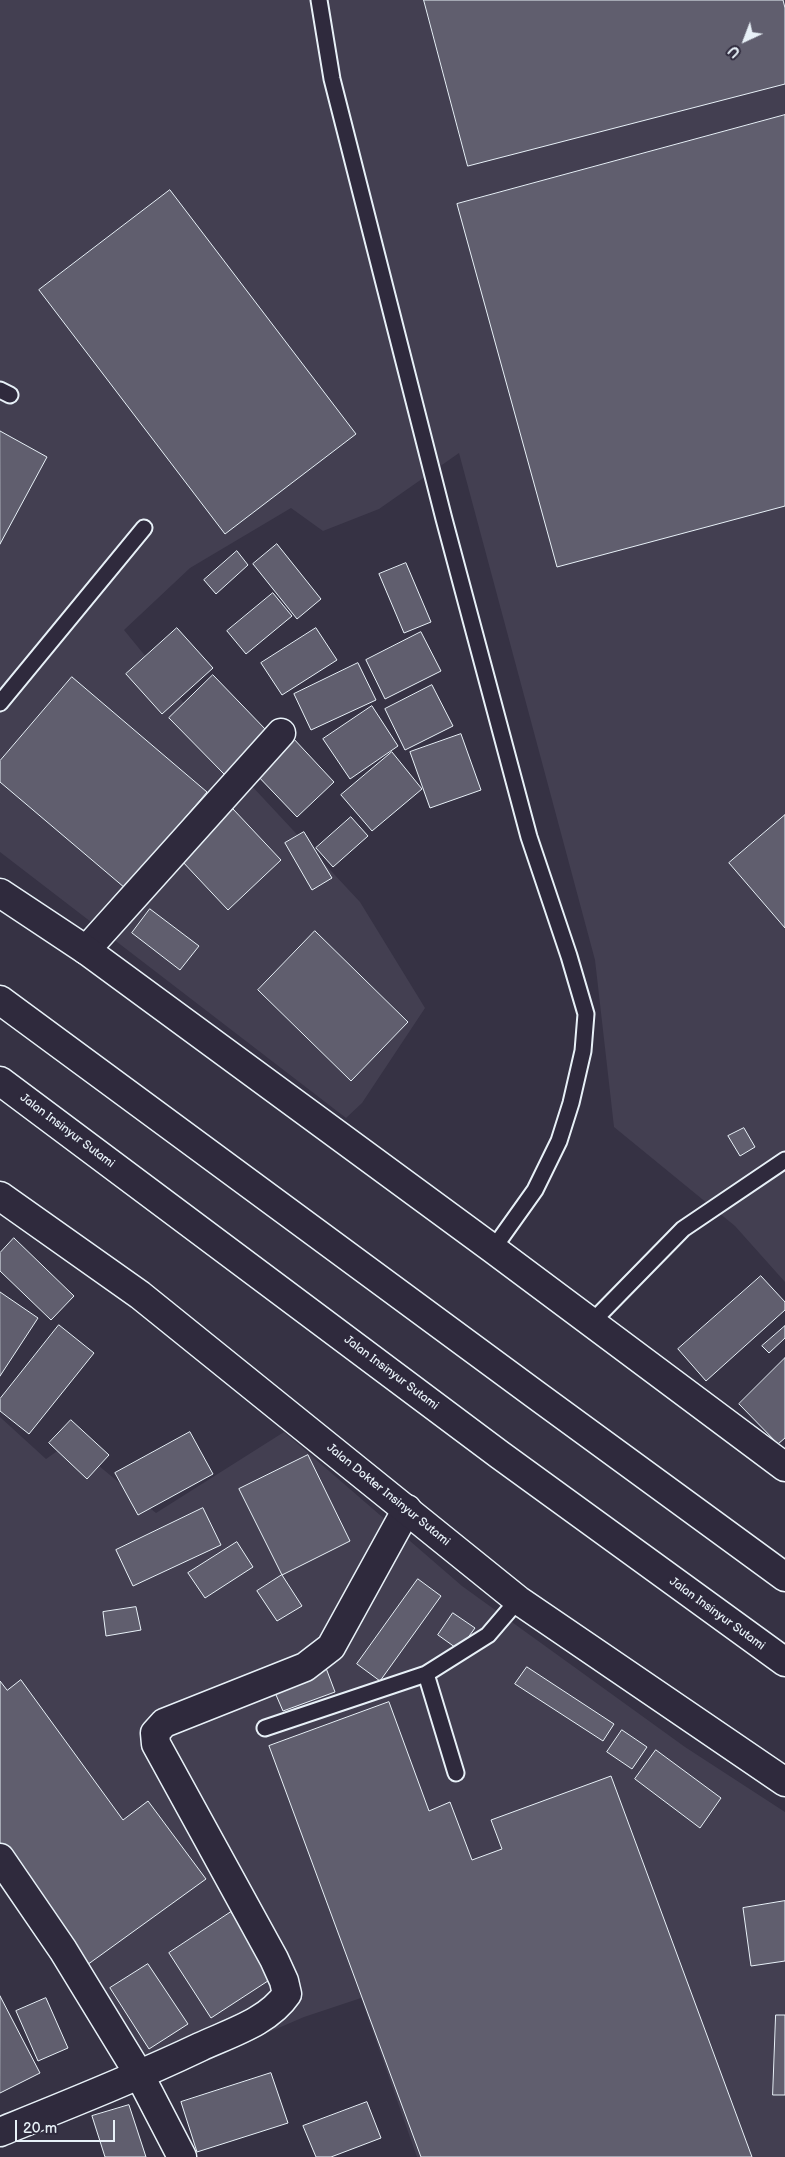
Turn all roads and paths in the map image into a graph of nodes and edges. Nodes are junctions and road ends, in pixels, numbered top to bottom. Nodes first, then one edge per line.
1 (319, 0) edge
2 (144, 528) dead end
3 (0, 703) edge
4 (281, 733) dead end
5 (0, 893) edge
6 (86, 950) junction
7 (0, 1000) edge
8 (0, 1081) edge
9 (785, 1160) edge
10 (0, 1196) edge
11 (493, 1249) junction
12 (592, 1323) junction
13 (785, 1467) edge
14 (407, 1509) junction
15 (785, 1577) edge
16 (518, 1600) junction
17 (785, 1662) edge
18 (426, 1674) junction
19 (265, 1728) dead end
20 (456, 1773) dead end
21 (785, 1782) edge
22 (0, 1858) edge
23 (140, 2076) junction
24 (0, 2132) edge
25 (182, 2157) edge

1 - 11 lane
2 - 3 lane
4 - 6 main road
5 - 6 main road
6 - 11 main road
7 - 15 main road
8 - 17 main road, Jalan Insinyur Sutami
9 - 12 lane
10 - 14 main road, Jalan Dokter Insinyur Sutami
11 - 12 main road
12 - 13 main road
14 - 16 main road, Jalan Dokter Insinyur Sutami
14 - 23 main road
16 - 18 lane
16 - 21 main road, Jalan Dokter Insinyur Sutami
18 - 19 lane
18 - 20 lane
22 - 23 main road
23 - 24 main road
23 - 25 main road

